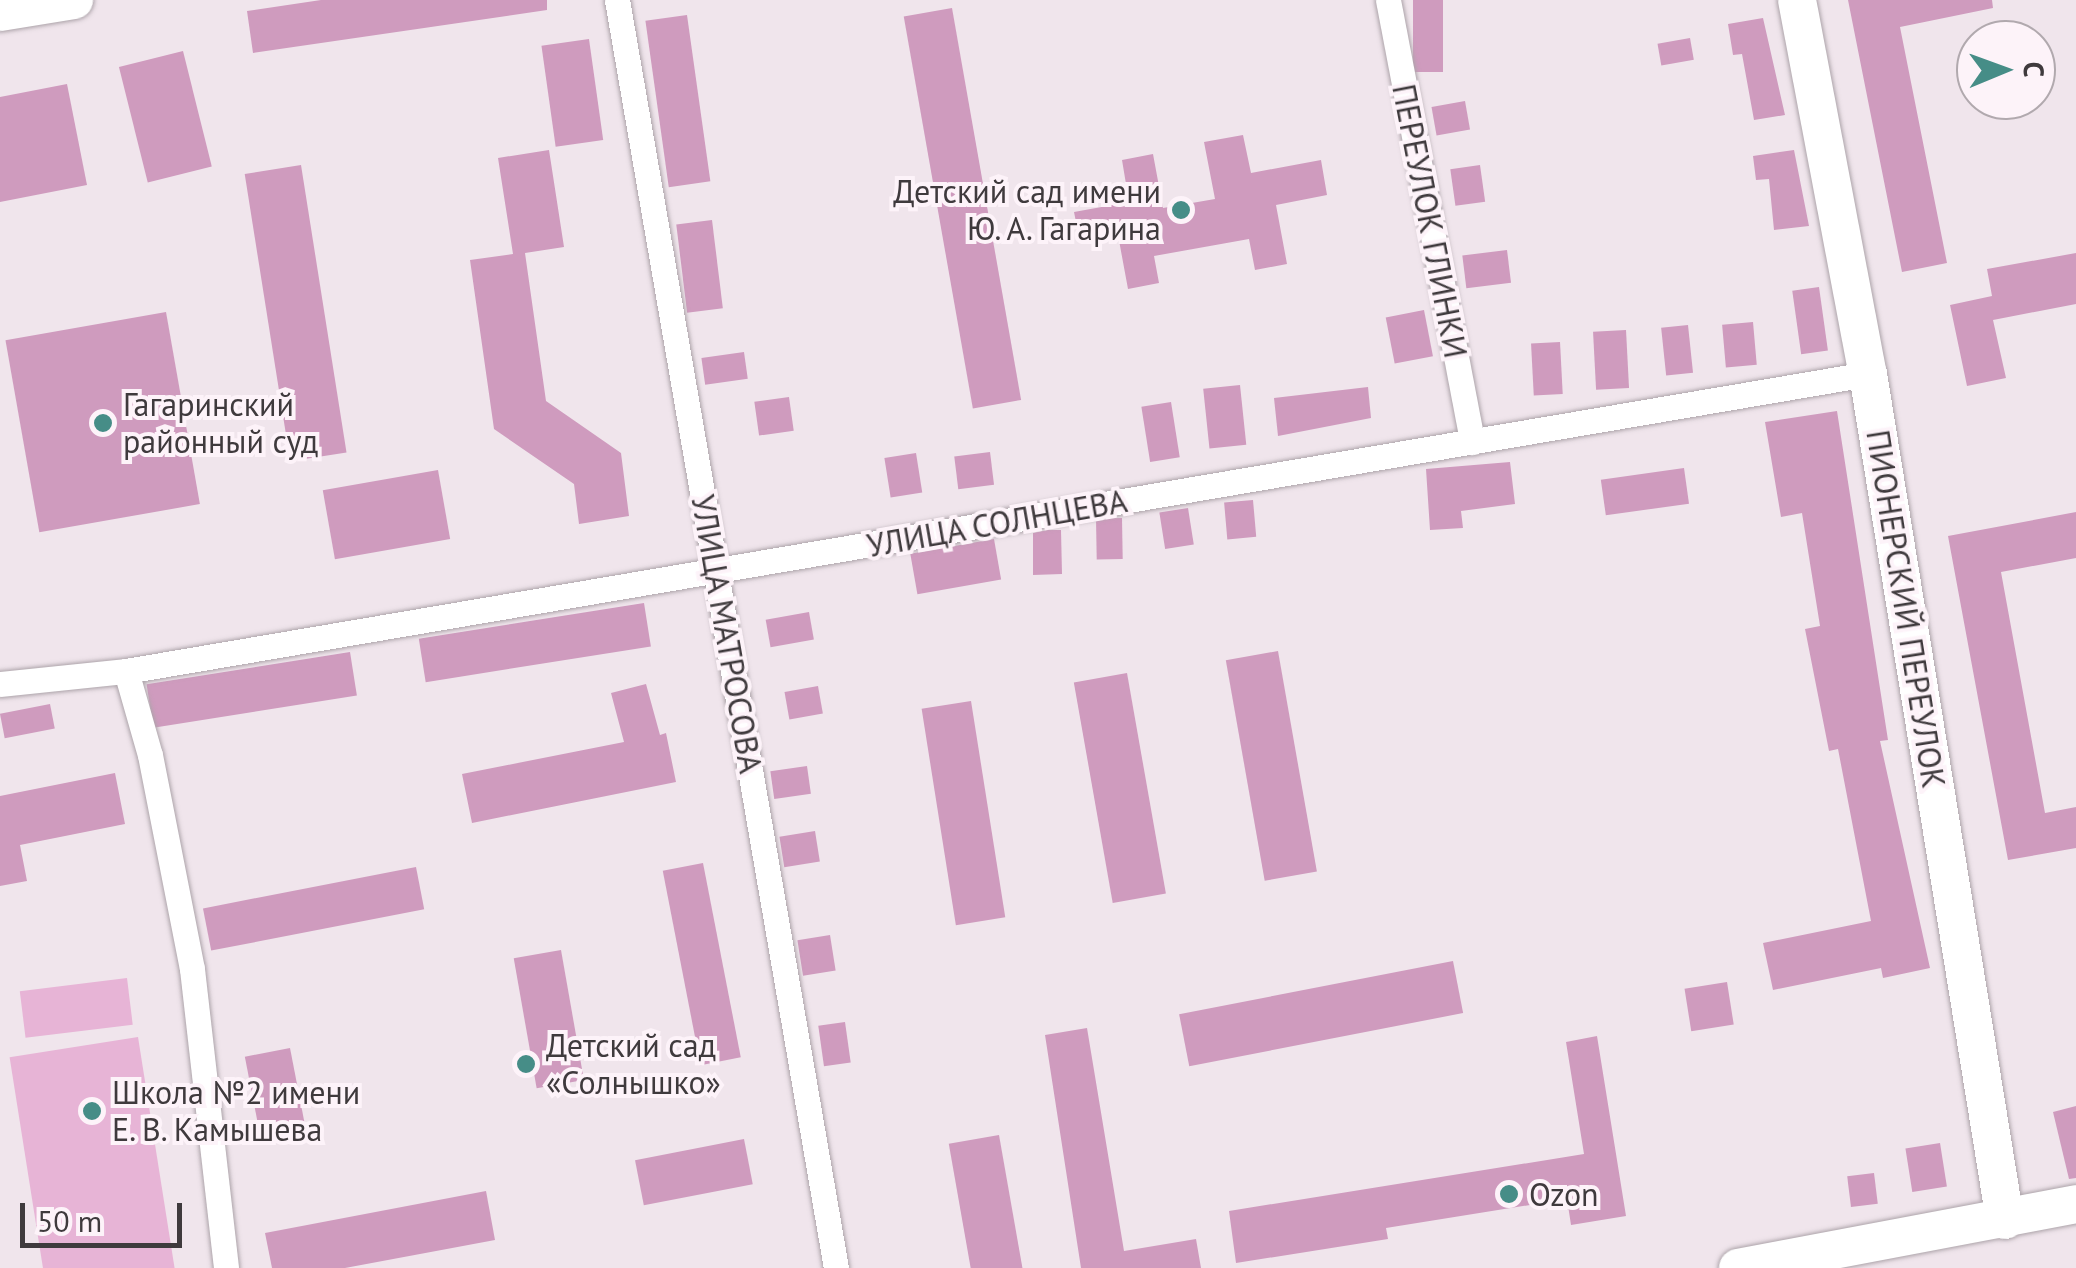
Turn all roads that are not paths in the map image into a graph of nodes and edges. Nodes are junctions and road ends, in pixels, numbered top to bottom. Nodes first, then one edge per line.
1 (74, 0) edge
2 (617, 0) edge
3 (1388, 0) edge
4 (1797, 0) edge
5 (0, 12) edge
6 (1868, 374) junction
7 (1472, 442) junction
8 (716, 571) junction
9 (126, 671) junction
10 (0, 684) edge
11 (2076, 1204) edge
12 (2004, 1220) junction
13 (226, 1268) edge
14 (836, 1268) edge
15 (1738, 1268) edge

1 - 5 street
2 - 8 street, УЛИЦА МАТРОСОВА
3 - 7 street, ПЕРЕУЛОК ГЛИНКИ
4 - 6 street, ПИОНЕРСКИЙ ПЕРЕУЛОК
6 - 7 street, УЛИЦА СОЛНЦЕВА
6 - 12 street, ПИОНЕРСКИЙ ПЕРЕУЛОК
7 - 8 street, УЛИЦА СОЛНЦЕВА
8 - 9 street, УЛИЦА СОЛНЦЕВА
8 - 14 street, УЛИЦА МАТРОСОВА
9 - 10 street, УЛИЦА СОЛНЦЕВА
9 - 13 street
11 - 12 street
12 - 15 street

